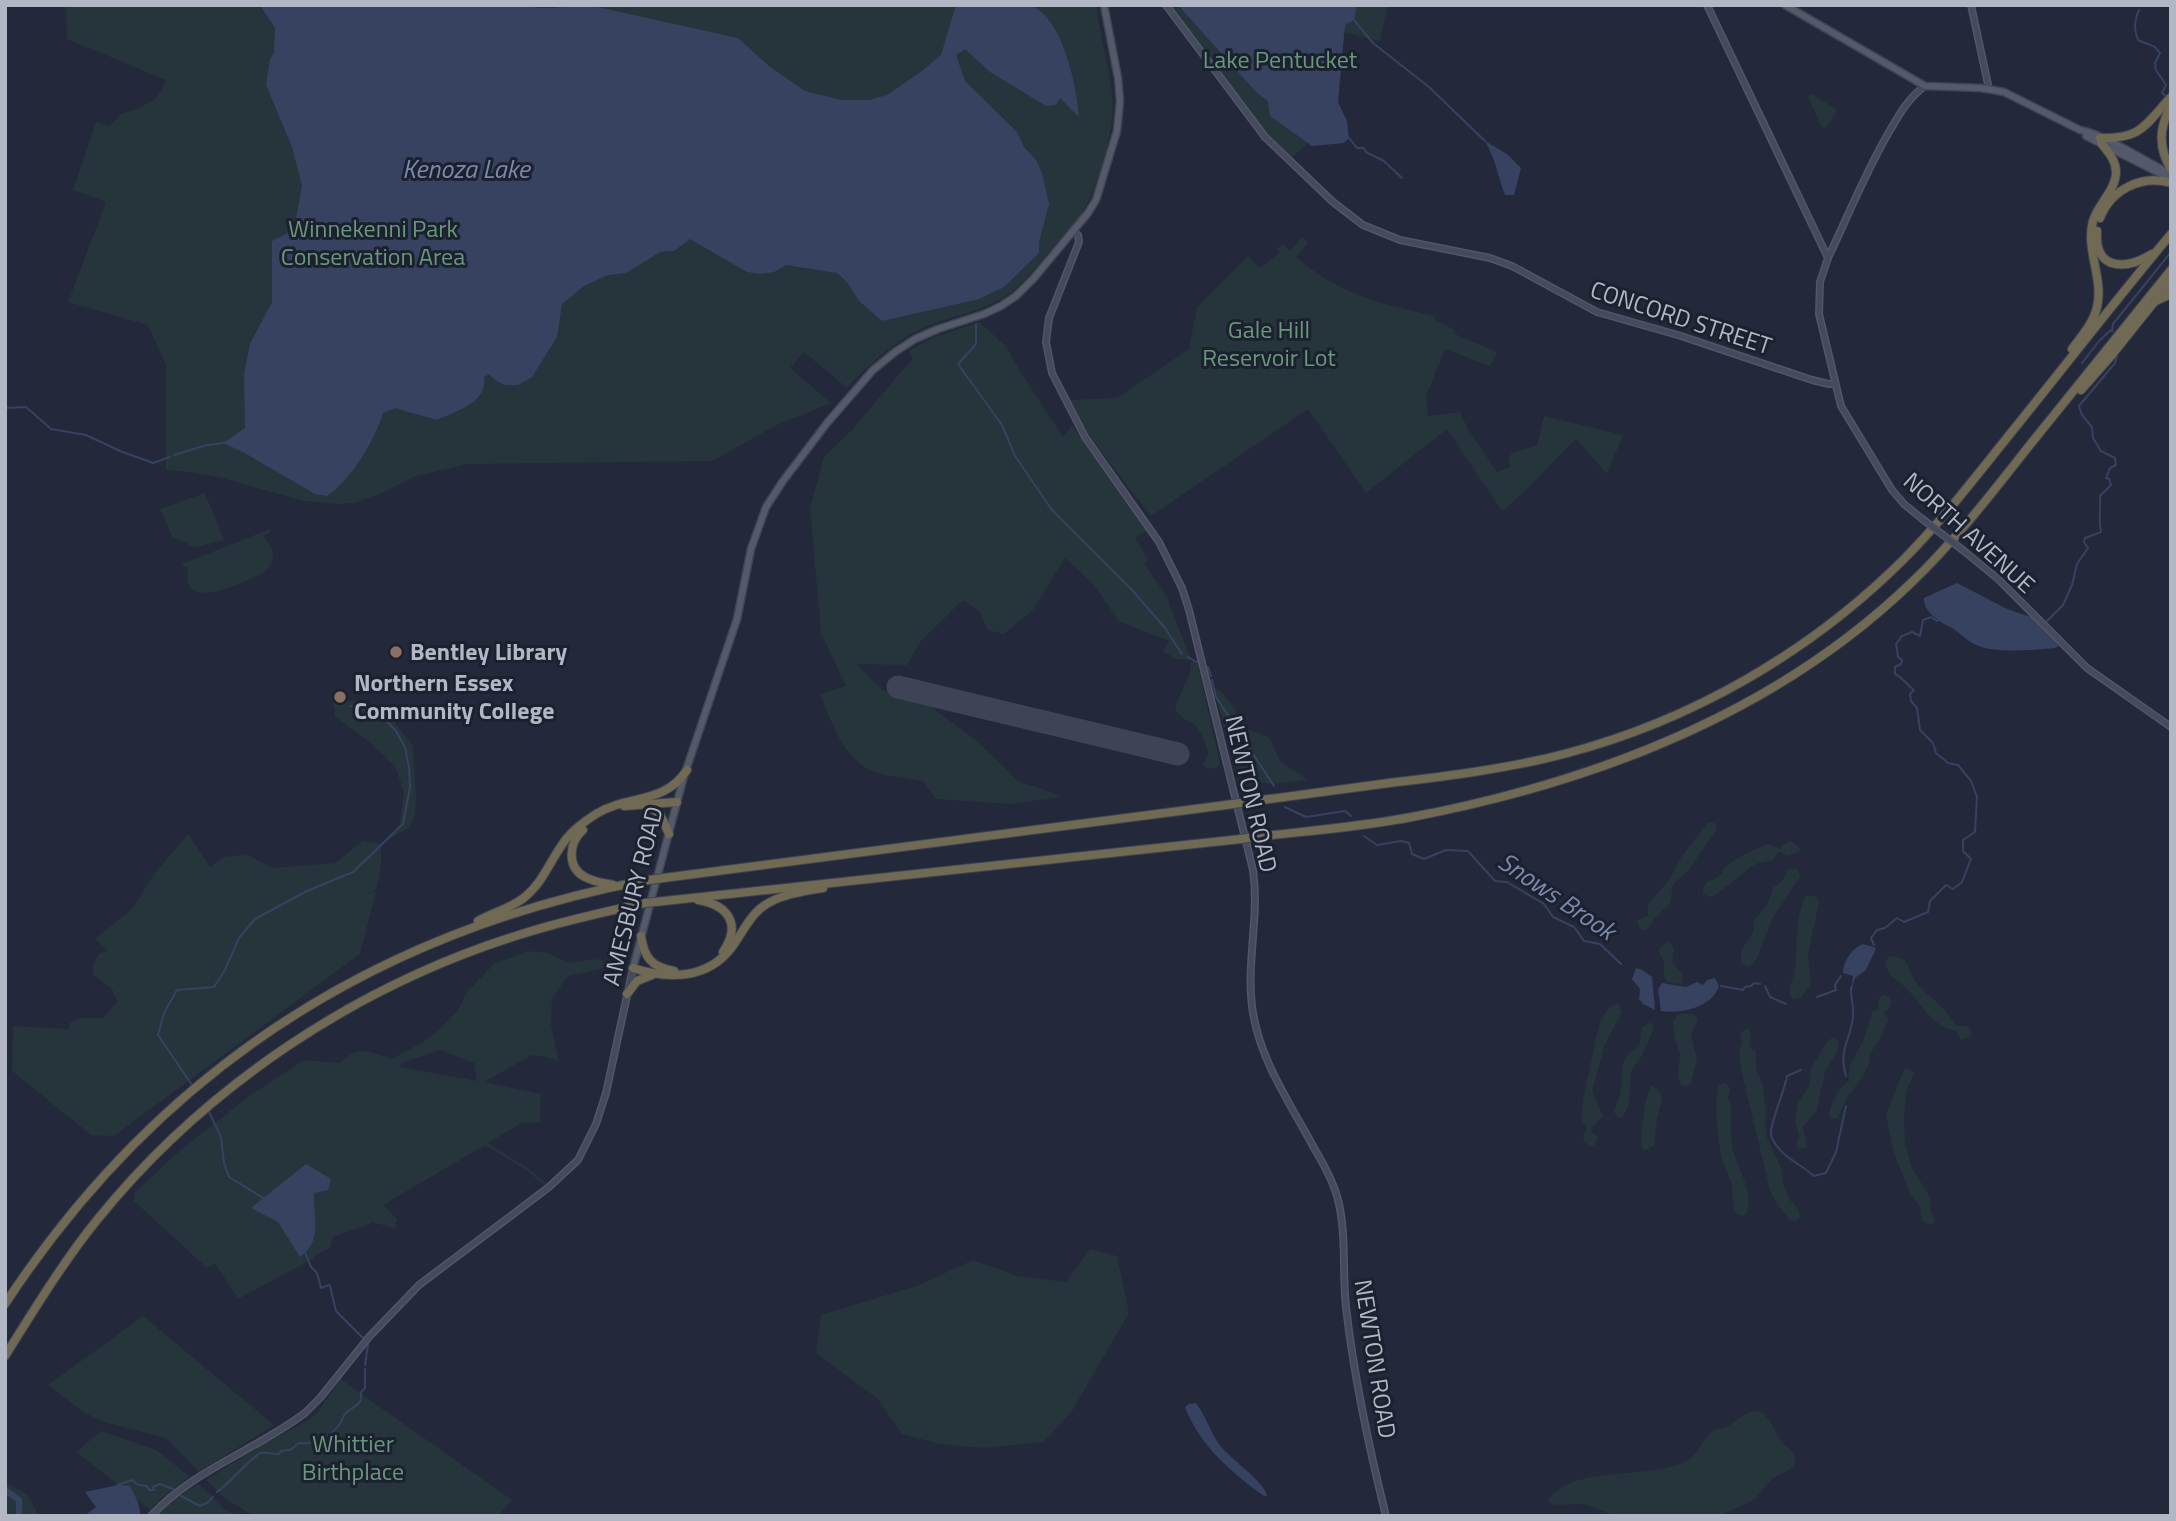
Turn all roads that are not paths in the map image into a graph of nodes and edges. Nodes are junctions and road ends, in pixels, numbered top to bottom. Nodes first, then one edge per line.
1 (1104, 5) edge
2 (1166, 5) edge
3 (1707, 5) edge
4 (1785, 5) edge
5 (1971, 5) edge
6 (1925, 86) junction
7 (1989, 89) junction
8 (2171, 97) edge
9 (2171, 106) edge
10 (2101, 141) junction
11 (2171, 169) edge
12 (2171, 179) edge
13 (1073, 233) junction
14 (2171, 234) edge
15 (1822, 243) junction
16 (1834, 246) junction
17 (2157, 250) junction
18 (1828, 258) junction
19 (2171, 270) edge
20 (2171, 281) edge
21 (2171, 294) edge
22 (2153, 303) junction
23 (1835, 384) junction
24 (2038, 400) junction
25 (2042, 430) junction
26 (2171, 727) edge
27 (687, 770) junction
28 (650, 796) junction
29 (678, 799) junction
30 (645, 804) junction
31 (669, 834) junction
32 (902, 875) junction
33 (617, 886) junction
34 (674, 899) junction
35 (454, 934) junction
36 (641, 936) junction
37 (653, 964) junction
38 (634, 968) junction
39 (655, 975) junction
40 (627, 994) junction
41 (5, 1304) edge
42 (5, 1356) edge
43 (151, 1516) edge
44 (1386, 1516) edge

1 - 13 main road, AMESBURY ROAD
2 - 23 main road, CONCORD STREET
3 - 15 main road
4 - 6 main road
5 - 7 main road
6 - 7 main road
6 - 16 main road, NORTH AVENUE
7 - 10 main road
8 - 10 highway
9 - 11 highway
10 - 12 main road
10 - 24 highway
12 - 17 highway
13 - 27 main road, AMESBURY ROAD
13 - 44 main road, NEWTON ROAD
14 - 17 highway
15 - 16 main road
15 - 18 main road
16 - 18 main road, NORTH AVENUE
17 - 24 highway
18 - 23 main road, NORTH AVENUE
19 - 25 highway
20 - 22 highway
21 - 22 highway
22 - 25 highway
23 - 26 main road, NORTH AVENUE, bridge
24 - 33 highway, bridge
25 - 32 highway, bridge
27 - 28 highway
27 - 29 main road, AMESBURY ROAD
28 - 29 highway
28 - 35 highway
29 - 30 highway
29 - 31 main road, AMESBURY ROAD
30 - 31 highway
30 - 33 highway
31 - 36 main road, AMESBURY ROAD
32 - 34 highway
32 - 39 highway
33 - 35 highway
34 - 37 highway
34 - 42 highway, bridge
35 - 41 highway
36 - 37 highway
36 - 38 main road, AMESBURY ROAD
37 - 38 highway
38 - 39 highway
38 - 40 main road, AMESBURY ROAD
39 - 40 highway
40 - 43 main road, AMESBURY ROAD

